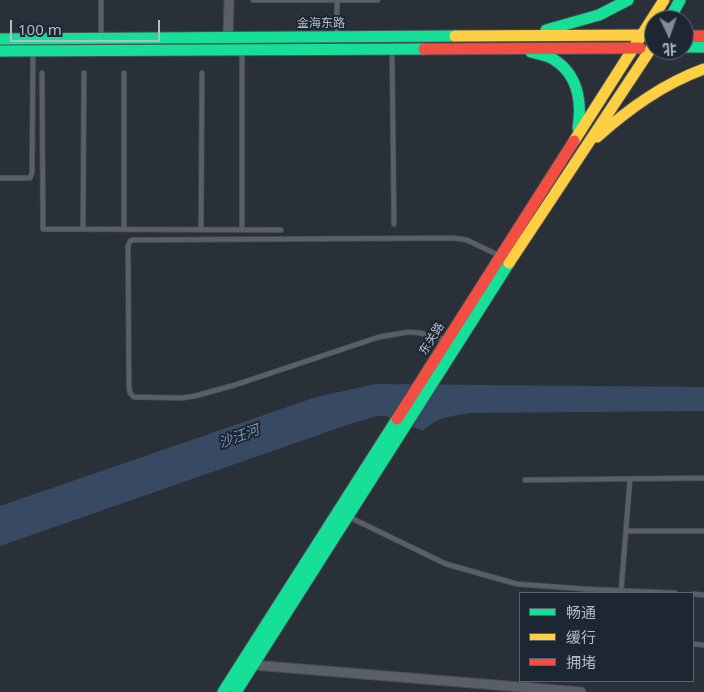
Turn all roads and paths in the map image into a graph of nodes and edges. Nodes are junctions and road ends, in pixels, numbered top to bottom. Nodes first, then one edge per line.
1 (101, 0) edge
2 (229, 0) edge
3 (253, 0) edge
4 (338, 0) edge
5 (378, 0) edge
6 (628, 0) edge
7 (526, 35) junction
8 (644, 35) edge
9 (101, 38) junction
10 (228, 38) junction
11 (337, 38) junction
12 (0, 39) edge
13 (644, 39) edge
14 (644, 47) edge
15 (634, 48) junction
16 (521, 49) junction
17 (242, 50) junction
18 (392, 50) junction
19 (0, 51) edge
20 (34, 51) junction
21 (644, 60) edge
22 (704, 69) edge
23 (42, 73) dead end
24 (84, 73) dead end
25 (124, 73) dead end
26 (202, 73) dead end
27 (577, 135) junction
28 (583, 151) junction
29 (0, 178) edge
30 (394, 224) dead end
31 (83, 229) junction
32 (124, 229) junction
33 (201, 230) junction
34 (242, 230) junction
35 (281, 230) dead end
36 (501, 256) junction
37 (447, 341) junction
38 (630, 478) junction
39 (704, 478) edge
40 (525, 480) dead end
41 (348, 516) junction
42 (626, 531) junction
43 (704, 532) edge
44 (621, 592) edge
45 (253, 665) junction
46 (223, 692) edge
47 (236, 692) edge
48 (581, 692) edge

1 - 9 lane
2 - 10 street
3 - 4 lane
4 - 5 lane
4 - 11 lane
6 - 7 main road
7 - 8 main road, 金海东路
7 - 11 main road, 金海东路
9 - 10 main road, 金海东路
9 - 12 main road, 金海东路
10 - 11 main road, 金海东路
13 - 15 main road, 东关路
14 - 15 main road, 金海东路
15 - 16 main road, 金海东路
15 - 27 main road, 东关路
16 - 18 main road, 金海东路
16 - 27 main road
17 - 18 main road, 金海东路
17 - 20 main road, 金海东路
17 - 34 lane
18 - 30 lane
19 - 20 main road, 金海东路
20 - 29 lane
21 - 28 main road, 东关路
22 - 28 main road
23 - 31 lane
24 - 31 lane
25 - 32 lane
26 - 33 lane
27 - 36 main road, 东关路
28 - 41 main road, 东关路
31 - 32 lane
32 - 33 lane
33 - 34 lane
34 - 35 lane
36 - 37 main road, 东关路
36 - 37 lane
37 - 46 main road, 东关路
38 - 39 lane
38 - 40 lane
38 - 42 lane
41 - 44 lane
41 - 45 main road, 东关路
42 - 43 lane
42 - 44 lane
45 - 47 main road, 东关路
45 - 48 street

